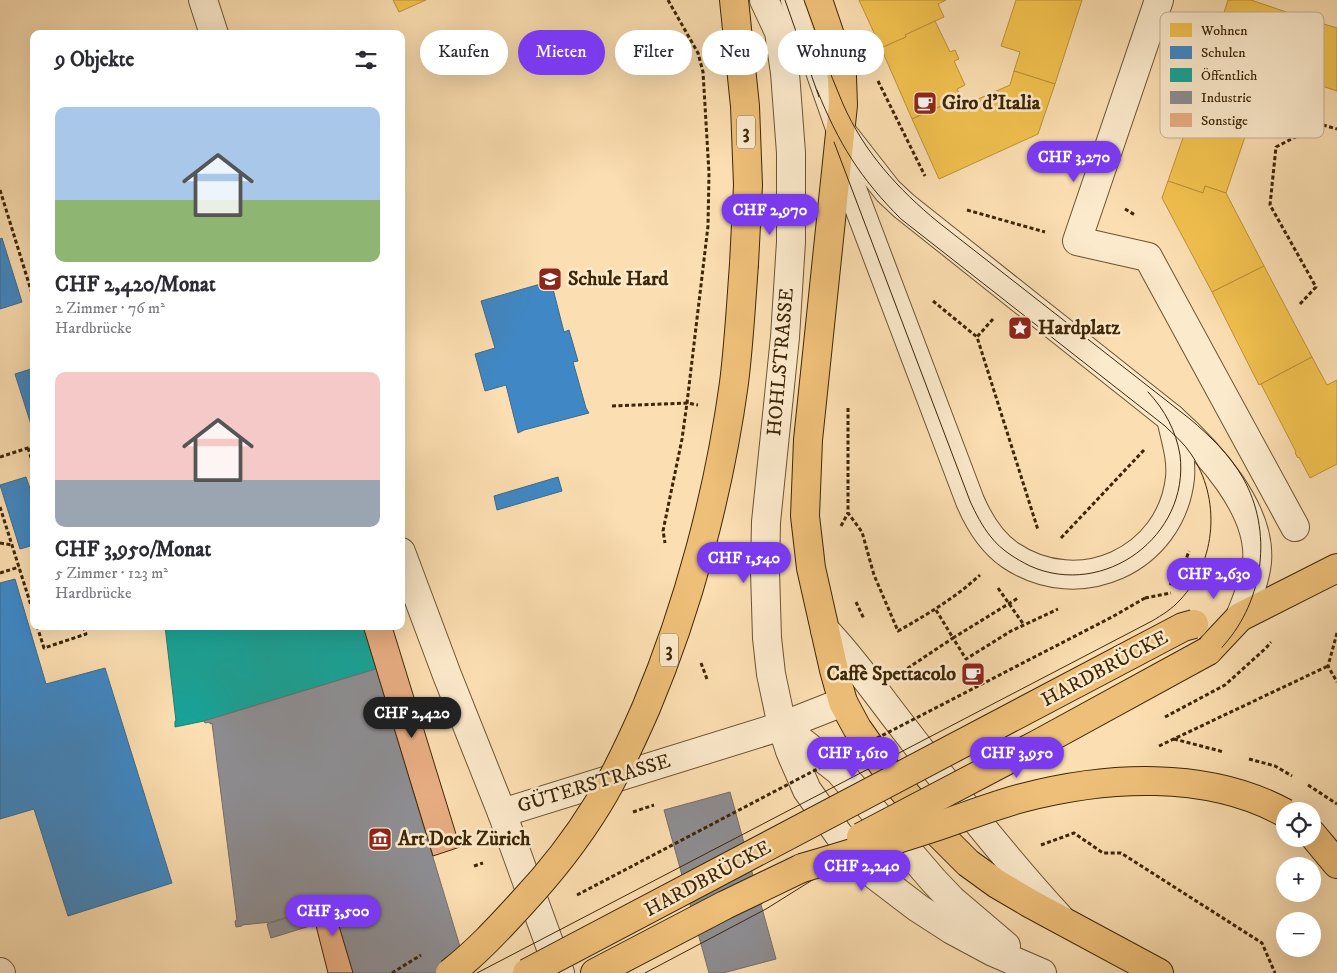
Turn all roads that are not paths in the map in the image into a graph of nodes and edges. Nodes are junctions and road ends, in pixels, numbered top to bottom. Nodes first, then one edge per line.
1 (203, 0) edge
2 (734, 0) edge
3 (764, 0) edge
4 (775, 0) edge
5 (796, 0) edge
6 (818, 0) edge
7 (1160, 0) edge
8 (213, 30) edge
9 (778, 30) edge
10 (779, 30) edge
11 (785, 75) edge
12 (841, 132) junction
13 (1171, 418) junction
14 (1295, 527) dead end
15 (405, 563) edge
16 (1337, 568) edge
17 (1240, 617) junction
18 (825, 630) junction
19 (843, 702) junction
20 (782, 726) junction
21 (1276, 808) edge
22 (502, 813) junction
23 (1321, 844) edge
24 (1334, 859) edge
25 (802, 868) junction
26 (1064, 922) junction
27 (1038, 972) edge
28 (450, 973) edge
29 (527, 973) edge
30 (560, 973) edge
31 (595, 973) edge
32 (1159, 973) edge

1 - 8 street
2 - 28 main road, 3, bridge
3 - 9 street, HOHLSTRASSE
4 - 10 street
5 - 12 street, HOHLSTRASSE
6 - 12 main road, HOHLSTRASSE
7 - 14 street
11 - 20 street, HOHLSTRASSE
12 - 13 street
12 - 13 street
12 - 18 main road, HOHLSTRASSE
13 - 17 street
15 - 22 street, GÜTERSTRASSE
16 - 17 main road
17 - 25 main road, HARDBRÜCKE, bridge
17 - 29 main road, HARDBRÜCKE, bridge
18 - 19 main road, HOHLSTRASSE
18 - 26 street, HOHLSTRASSE
19 - 20 street, GÜTERSTRASSE
19 - 26 main road, HOHLSTRASSE
20 - 22 street, GÜTERSTRASSE
20 - 27 street, HOHLSTRASSE
20 - 27 street, HOHLSTRASSE
21 - 25 main road, HARDBRÜCKE, bridge
22 - 30 street
23 - 24 main road
25 - 31 main road, HARDBRÜCKE
26 - 32 main road, HOHLSTRASSE

